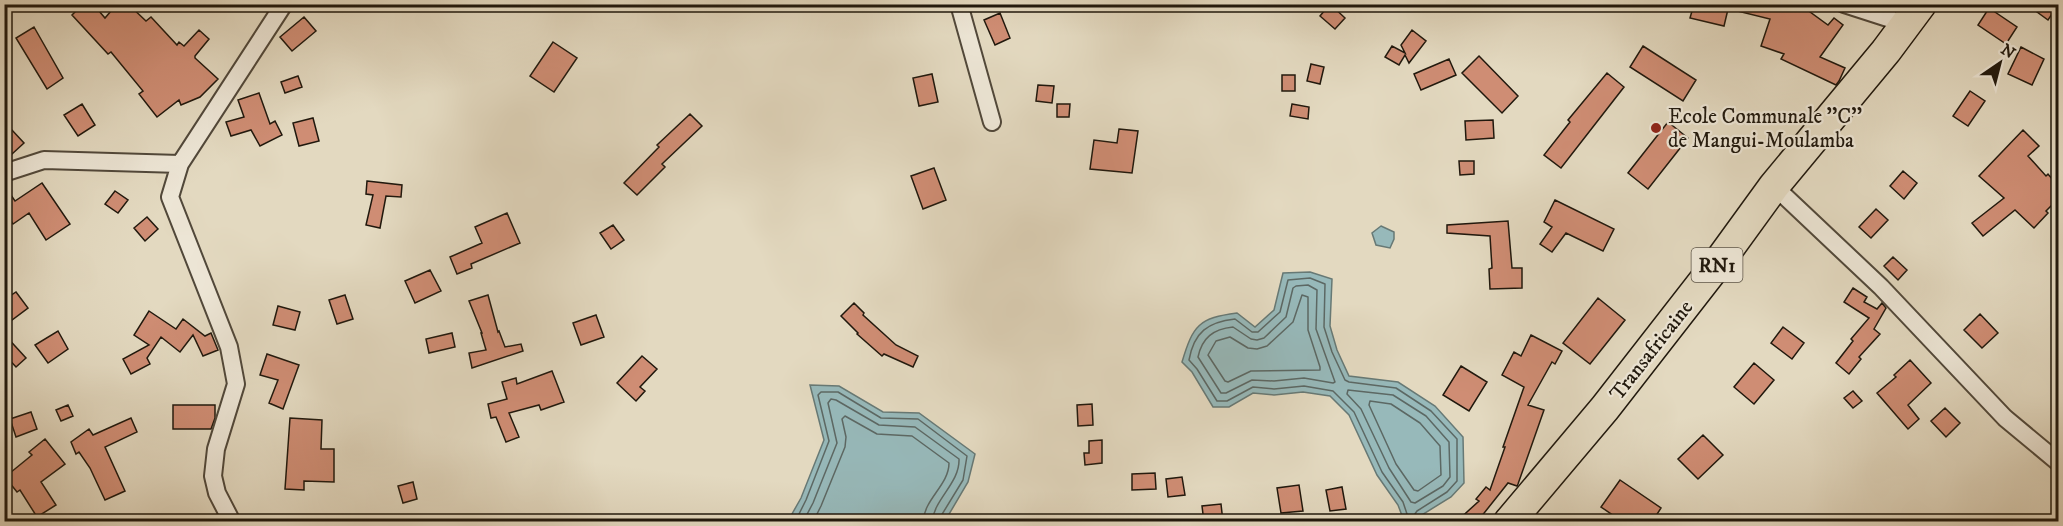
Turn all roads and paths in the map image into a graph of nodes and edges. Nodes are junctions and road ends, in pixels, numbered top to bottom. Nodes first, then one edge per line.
1 (284, 4) edge
2 (958, 4) edge
3 (1844, 4) edge
4 (1913, 14) edge
5 (992, 122) dead end
6 (180, 164) junction
7 (4, 173) edge
8 (1774, 186) junction
9 (2058, 462) edge
10 (232, 522) edge
11 (1509, 522) edge

1 - 6 street
2 - 5 street
3 - 4 street
4 - 8 highway, Transafricaine / RN1
6 - 7 street
6 - 10 street
8 - 9 street
8 - 11 highway, Transafricaine / RN1

